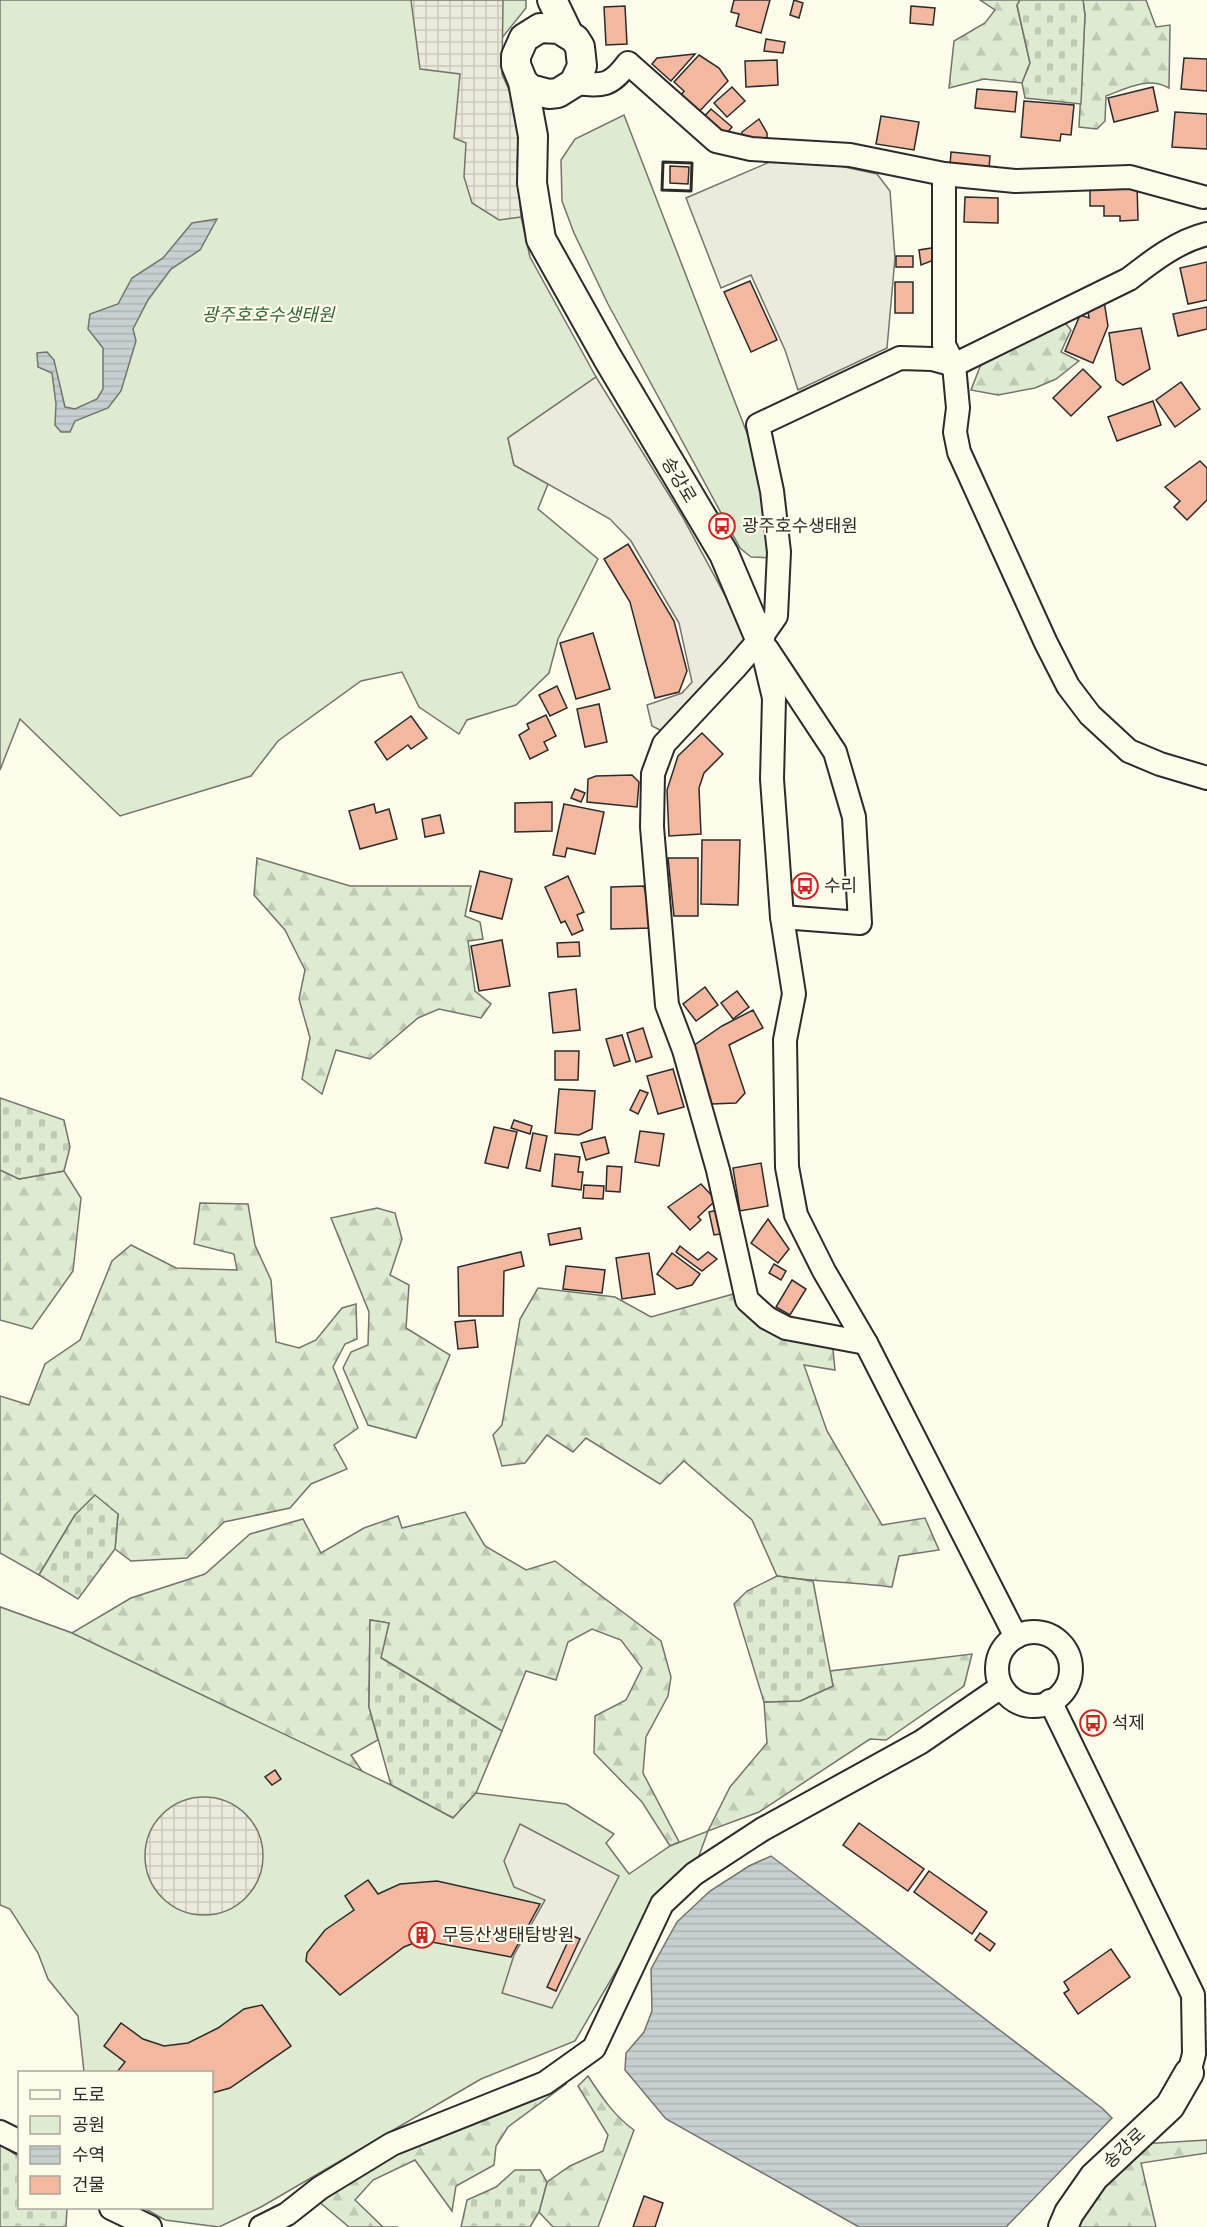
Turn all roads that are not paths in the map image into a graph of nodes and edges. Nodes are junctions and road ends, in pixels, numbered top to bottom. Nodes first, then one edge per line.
1 (542, 0) edge
2 (552, 0) edge
3 (531, 32) junction
4 (575, 45) junction
5 (613, 81) junction
6 (523, 82) junction
7 (566, 88) junction
8 (533, 136) junction
9 (944, 174) junction
10 (1203, 197) dead end
11 (1207, 234) edge
12 (954, 365) junction
13 (760, 639) junction
14 (1207, 778) edge
15 (782, 917) junction
16 (866, 1343) junction
17 (1016, 1636) junction
18 (1001, 1687) junction
19 (1050, 1701) junction
20 (1189, 2073) joint
21 (0, 2132) edge
22 (18, 2141) edge
23 (113, 2209) edge
24 (150, 2227) edge
25 (261, 2227) edge
26 (1063, 2227) edge

1 - 3 main road, 송강로
2 - 4 main road
3 - 4 main road
3 - 6 main road, 송강로
4 - 5 street
4 - 7 main road, 송강로
5 - 7 street
5 - 9 street
6 - 7 main road
6 - 8 main road, 송강로
7 - 8 main road, 송강로
8 - 13 main road, 송강로
9 - 10 street
9 - 12 street
11 - 12 street
12 - 13 street
12 - 14 street
13 - 15 street
13 - 15 street, 송강로
13 - 16 street
15 - 16 street
16 - 17 street
17 - 18 street
17 - 19 street
18 - 19 street
18 - 25 street
19 - 20 street
20 - 26 main road, 송강로
21 - 22 street
23 - 24 street

